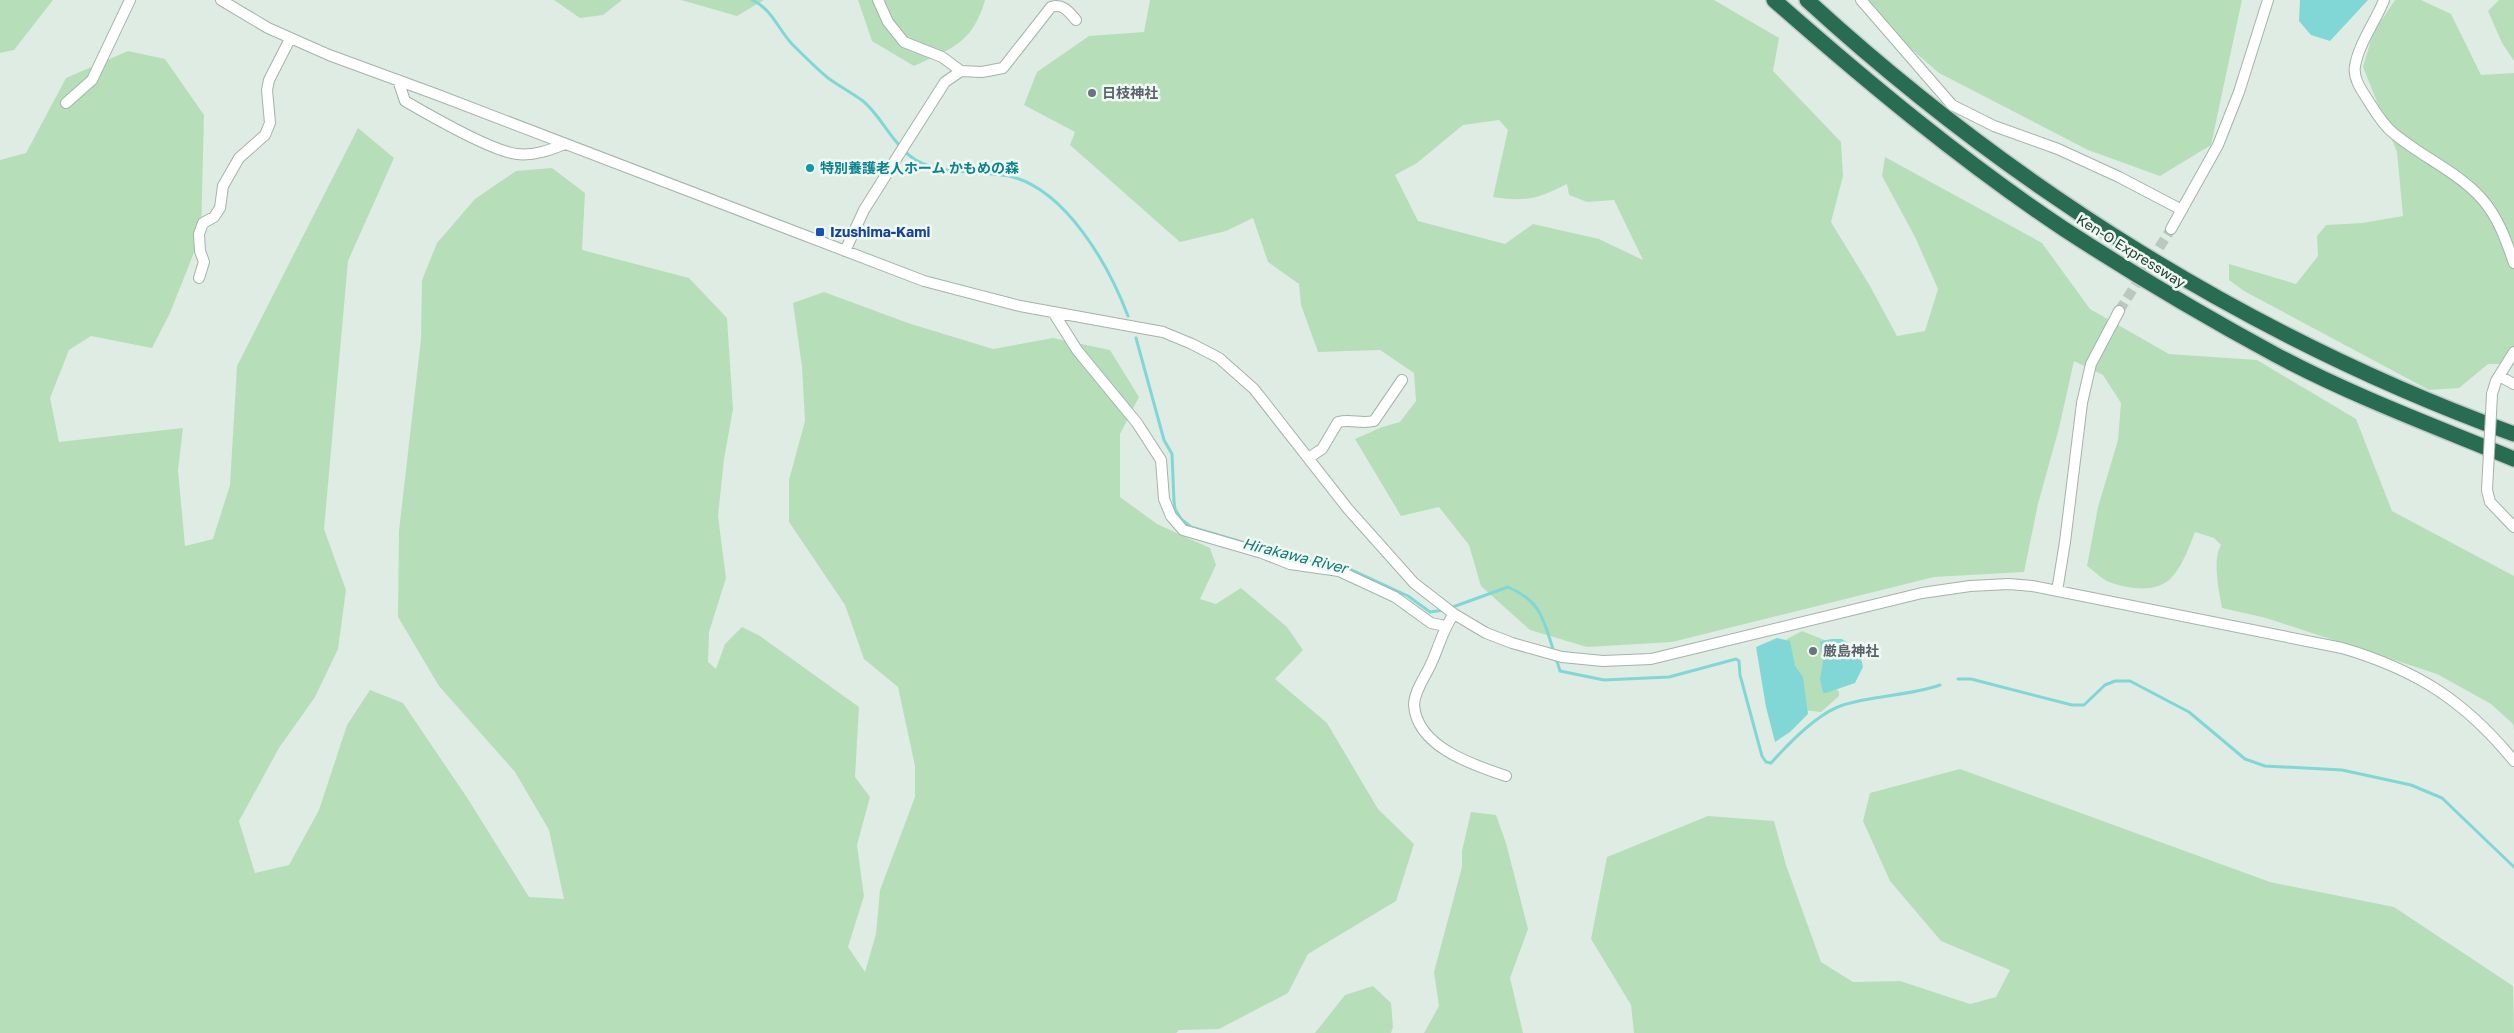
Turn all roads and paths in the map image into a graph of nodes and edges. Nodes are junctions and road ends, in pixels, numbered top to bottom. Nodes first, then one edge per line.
1 (130, 0) edge
2 (221, 0) edge
3 (878, 0) edge
4 (1774, 0) edge
5 (1807, 0) edge
6 (1861, 0) edge
7 (2268, 0) edge
8 (2384, 0) edge
9 (1076, 20) dead end
10 (290, 39) junction
11 (961, 71) junction
12 (398, 80) junction
13 (66, 104) dead end
14 (565, 144) junction
15 (2182, 210) junction
16 (2170, 229) tunnel mouth
17 (845, 251) junction
18 (2514, 263) edge
19 (199, 278) dead end
20 (1053, 312) junction
21 (2118, 312) tunnel mouth
22 (2514, 352) edge
23 (2499, 376) junction
24 (1402, 380) dead end
25 (2514, 384) edge
26 (2514, 434) edge
27 (1308, 458) junction
28 (2514, 459) edge
29 (2514, 527) edge
30 (2056, 591) junction
31 (1450, 611) junction
32 (1445, 626) junction
33 (2514, 761) edge
34 (1506, 776) dead end

1 - 13 street
2 - 10 street
3 - 11 street
4 - 28 highway, Ken-O Expressway
5 - 26 highway, Ken-O Expressway
6 - 15 street
7 - 15 street
8 - 18 street
9 - 11 street
10 - 12 street
10 - 19 street
11 - 17 street
12 - 14 street
12 - 14 street
14 - 17 street
15 - 16 street
17 - 20 street
20 - 27 street
20 - 32 street
21 - 30 street
22 - 23 street
23 - 25 street
23 - 29 street, bridge
24 - 27 street
27 - 31 street
30 - 31 street
30 - 33 street
31 - 32 street
32 - 34 street

